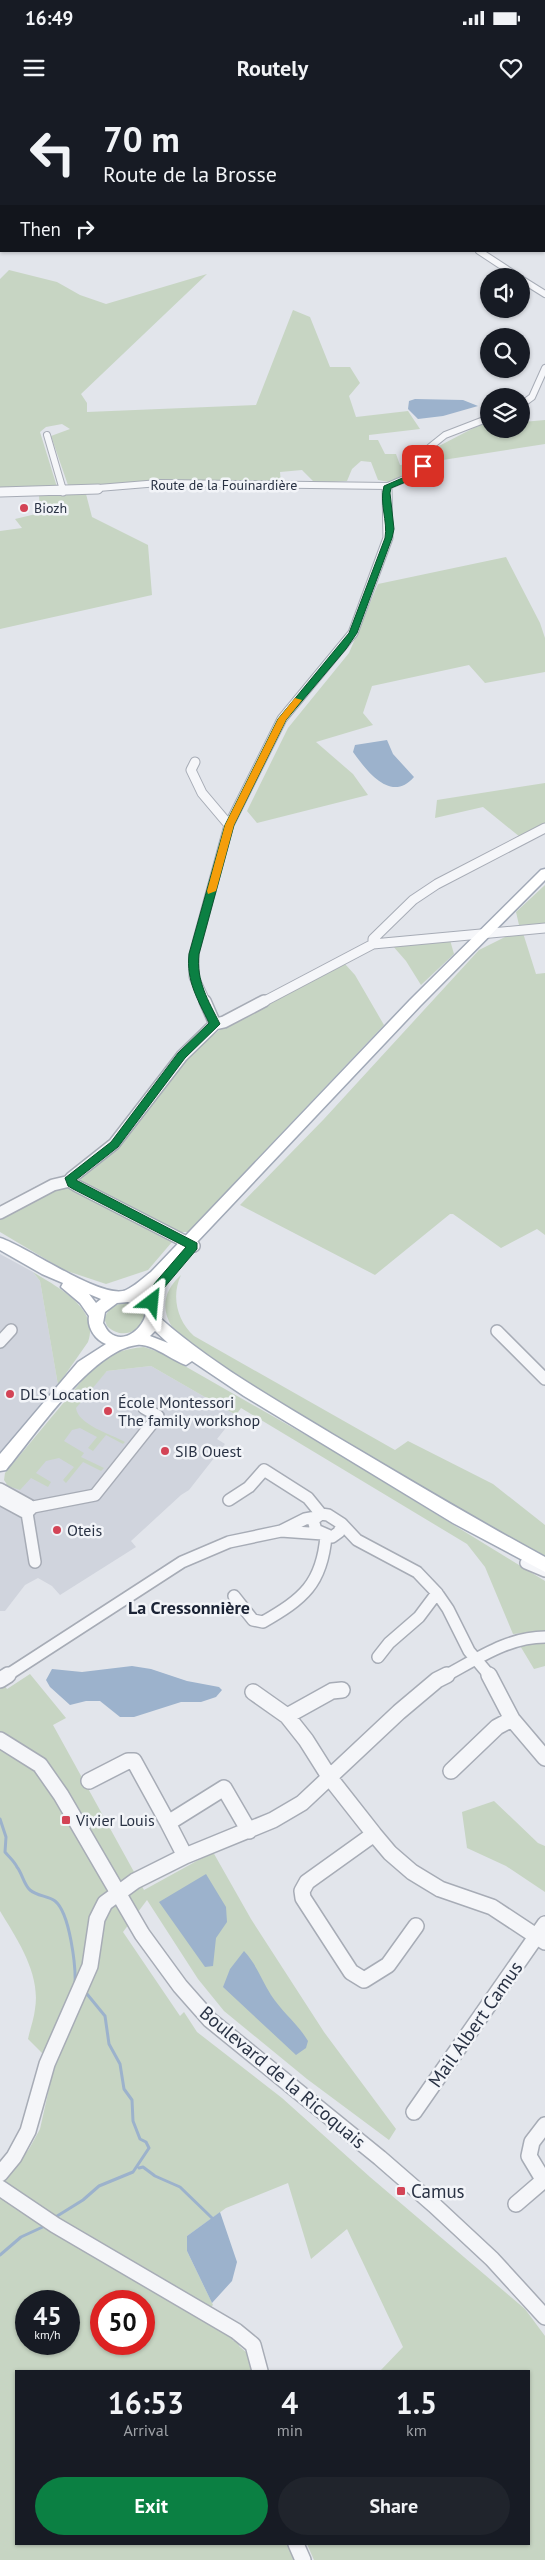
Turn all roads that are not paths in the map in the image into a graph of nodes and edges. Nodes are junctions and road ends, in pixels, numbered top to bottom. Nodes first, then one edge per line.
1 (481, 252) edge
2 (505, 268) edge
3 (530, 285) edge
4 (545, 294) edge
5 (545, 368) edge
6 (530, 400) edge
7 (480, 421) edge
8 (47, 436) dead end
9 (388, 486) junction
10 (63, 491) junction
11 (0, 492) edge
12 (195, 762) dead end
13 (230, 825) junction
14 (545, 828) edge
15 (545, 873) edge
16 (545, 928) edge
17 (482, 934) junction
18 (373, 944) junction
19 (215, 1024) junction
20 (70, 1181) junction
21 (0, 1213) edge
22 (0, 1243) edge
23 (190, 1244) junction
24 (46, 1270) junction
25 (130, 1296) junction
26 (113, 1298) junction
27 (96, 1314) junction
28 (152, 1314) junction
29 (97, 1329) junction
30 (11, 1330) dead end
31 (497, 1331) dead end
32 (138, 1338) junction
33 (0, 1342) edge
34 (121, 1342) junction
35 (83, 1366) junction
36 (545, 1379) edge
37 (249, 1392) junction
38 (144, 1408) dead end
39 (0, 1465) edge
40 (0, 1489) edge
41 (0, 1500) edge
42 (229, 1500) dead end
43 (28, 1510) junction
44 (318, 1516) junction
45 (459, 1518) junction
46 (342, 1524) junction
47 (281, 1531) junction
48 (327, 1536) junction
49 (357, 1540) junction
50 (36, 1562) dead end
51 (526, 1563) junction
52 (545, 1565) edge
53 (545, 1571) edge
54 (545, 1575) edge
55 (437, 1593) junction
56 (234, 1596) dead end
57 (545, 1637) edge
58 (378, 1657) dead end
59 (477, 1659) junction
60 (0, 1680) edge
61 (342, 1690) dead end
62 (253, 1692) dead end
63 (287, 1716) junction
64 (512, 1719) junction
65 (0, 1740) edge
66 (543, 1750) edge
67 (451, 1771) dead end
68 (330, 1778) junction
69 (89, 1782) dead end
70 (168, 1823) junction
71 (249, 1831) junction
72 (374, 1834) junction
73 (185, 1856) junction
74 (117, 1893) junction
75 (416, 1926) dead end
76 (542, 1934) edge
77 (414, 2112) dead end
78 (545, 2125) edge
79 (0, 2174) edge
80 (544, 2180) edge
81 (0, 2188) edge
82 (516, 2204) dead end
83 (545, 2317) edge
84 (260, 2370) edge
85 (296, 2545) edge
86 (303, 2560) edge

1 - 2 street
3 - 4 street
5 - 6 street
7 - 9 street
8 - 10 street
9 - 10 street, Route de la Fouinardière
9 - 13 street
10 - 11 street, Route de la Fouinardière
12 - 13 street
13 - 19 street
14 - 18 street
15 - 17 main road
16 - 17 street
17 - 18 street
17 - 23 main road
18 - 19 street
19 - 20 street
20 - 21 street
20 - 23 street
22 - 24 main road
23 - 25 main road
23 - 28 main road
24 - 26 main road
24 - 27 main road
25 - 26 main road
25 - 28 main road
26 - 27 main road
27 - 29 main road
28 - 32 main road
28 - 37 main road
29 - 34 main road
29 - 35 main road
30 - 33 street
31 - 36 street
32 - 34 main road
32 - 37 main road
34 - 35 main road
35 - 39 main road
37 - 45 main road
38 - 43 street
40 - 43 street
41 - 43 street
42 - 44 street
43 - 50 street
44 - 46 street
44 - 47 street
44 - 48 street
45 - 51 main road
45 - 52 main road
46 - 48 street
46 - 49 street
47 - 48 street
47 - 60 street
48 - 49 street
48 - 56 street
49 - 55 street
51 - 53 street
51 - 54 main road
55 - 58 street
55 - 59 street
57 - 59 street
59 - 64 street
59 - 68 street
61 - 63 street
62 - 63 street
63 - 68 street
64 - 66 street
64 - 67 street
65 - 74 street, Boulevard de la Ricoquais
68 - 71 street
68 - 72 street
69 - 70 street
70 - 71 street
70 - 73 street
71 - 73 street
72 - 75 street
72 - 76 street
73 - 74 street
74 - 79 street
74 - 83 street, Boulevard de la Ricoquais
76 - 77 street, Mail Albert Camus
78 - 80 street
80 - 82 street
81 - 84 street
85 - 86 street

